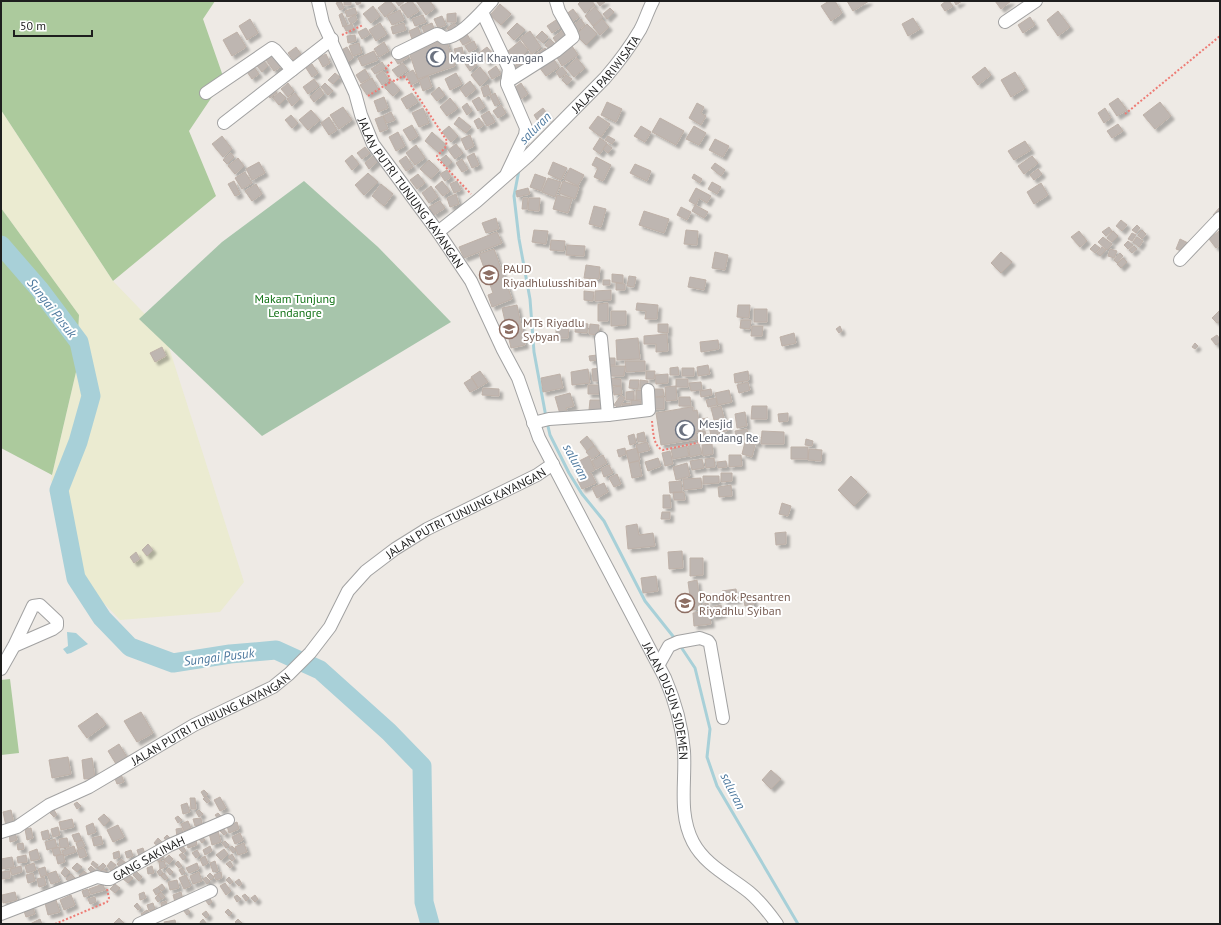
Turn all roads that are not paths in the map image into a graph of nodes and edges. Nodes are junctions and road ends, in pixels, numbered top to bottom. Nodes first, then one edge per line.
1 (318, 1) edge
2 (492, 1) edge
3 (556, 1) edge
4 (653, 1) edge
5 (1036, 1) edge
6 (482, 12) junction
7 (1004, 22) dead end
8 (332, 39) junction
9 (398, 53) road end
10 (292, 70) junction
11 (507, 82) junction
12 (206, 93) dead end
13 (224, 123) dead end
14 (504, 178) junction
15 (1220, 218) edge
16 (438, 232) junction
17 (1180, 260) dead end
18 (601, 338) dead end
19 (648, 390) dead end
20 (608, 415) junction
21 (540, 422) junction
22 (553, 464) junction
23 (14, 646) dead end
24 (659, 664) junction
25 (1, 669) edge
26 (723, 718) dead end
27 (228, 820) dead end
28 (1, 832) edge
29 (211, 891) dead end
30 (1, 914) edge
31 (139, 924) edge
32 (777, 924) edge

1 - 8 street, JALAN PUTRI TUNJUNG KAYANGAN
2 - 6 street
3 - 11 street
4 - 14 street, JALAN PARIWISATA
5 - 7 street
6 - 9 street
6 - 11 street
8 - 10 street
8 - 16 street, JALAN PUTRI TUNJUNG KAYANGAN
10 - 12 street
10 - 13 street
11 - 14 street
14 - 16 street, JALAN PARIWISATA
15 - 17 street
16 - 21 street, JALAN PUTRI TUNJUNG KAYANGAN
18 - 20 street
19 - 20 street
20 - 21 street
21 - 22 street, JALAN PUTRI TUNJUNG KAYANGAN
22 - 24 street, JALAN DUSUN SIDEMEN
22 - 28 street, JALAN PUTRI TUNJUNG KAYANGAN
23 - 25 street
24 - 26 street
24 - 32 street, JALAN DUSUN SIDEMEN
27 - 30 street, GANG SAKINAH
29 - 31 street

